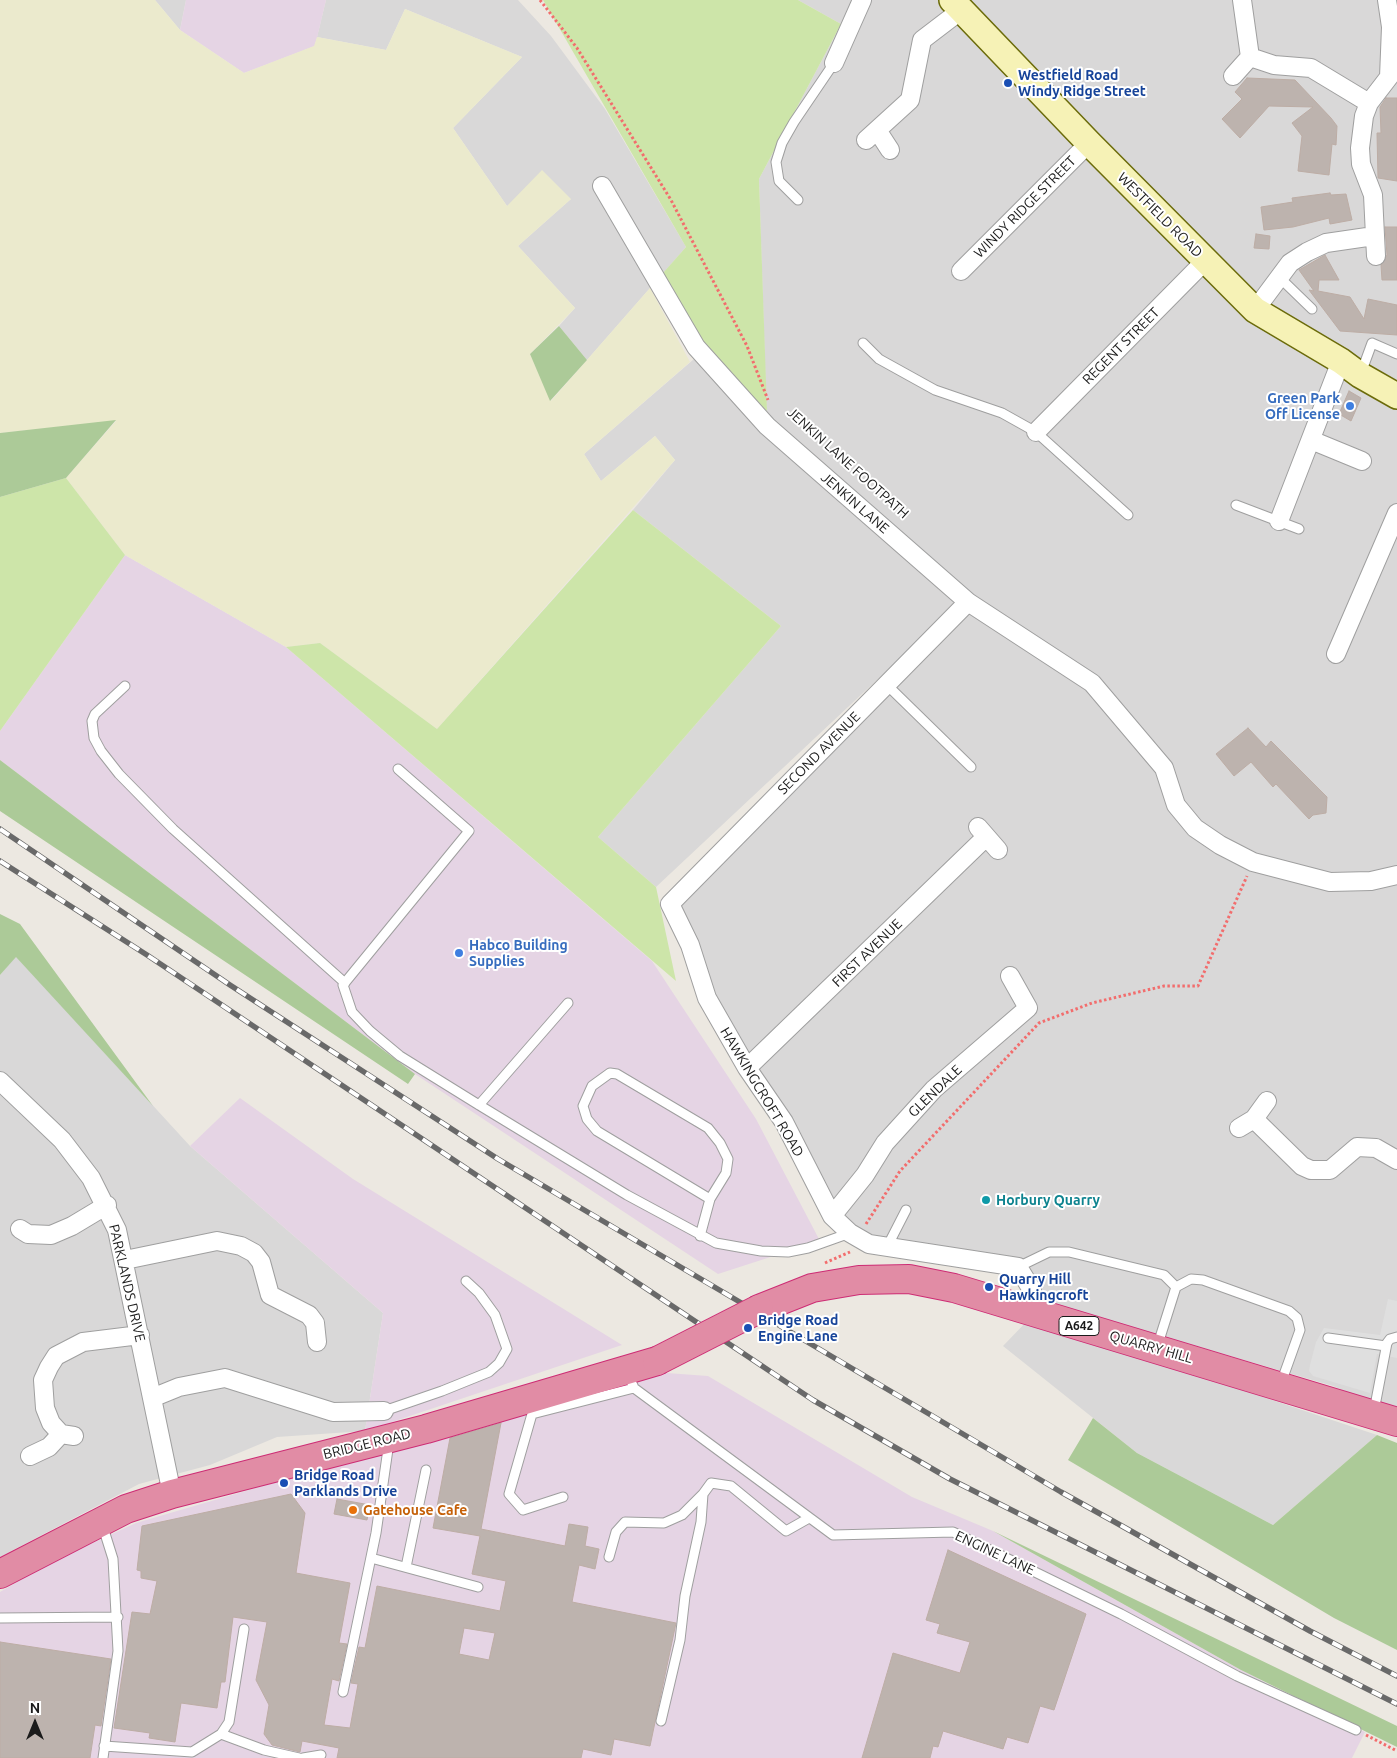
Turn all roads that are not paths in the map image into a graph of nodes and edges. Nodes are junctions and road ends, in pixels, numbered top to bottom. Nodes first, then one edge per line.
1 (862, 0) edge
2 (1242, 0) edge
3 (1387, 0) edge
4 (956, 5) edge
5 (1250, 57) junction
6 (834, 63) joint
7 (1233, 76) dead end
8 (1369, 103) junction
9 (1089, 143) junction
10 (890, 150) dead end
11 (602, 186) dead end
12 (798, 200) dead end
13 (1374, 236) junction
14 (1376, 256) dead end
15 (1205, 261) junction
16 (961, 271) dead end
17 (1279, 277) junction
18 (1312, 309) dead end
19 (1255, 310) junction
20 (863, 343) dead end
21 (1397, 354) edge
22 (1351, 368) junction
23 (1397, 396) edge
24 (1036, 432) junction
25 (1311, 440) junction
26 (1362, 461) dead end
27 (1236, 505) dead end
28 (1397, 513) edge
29 (1128, 515) dead end
30 (1278, 522) junction
31 (1299, 529) dead end
32 (968, 602) junction
33 (1336, 654) dead end
34 (886, 684) junction
35 (125, 686) dead end
36 (971, 767) dead end
37 (398, 769) dead end
38 (987, 838) dead end
39 (1397, 875) edge
40 (670, 904) joint
41 (1010, 976) dead end
42 (345, 983) junction
43 (568, 1002) dead end
44 (747, 1068) junction
45 (0, 1082) edge
46 (1267, 1101) dead end
47 (479, 1105) junction
48 (1397, 1160) edge
49 (710, 1199) junction
50 (107, 1205) junction
51 (906, 1210) dead end
52 (832, 1216) junction
53 (20, 1228) dead end
54 (853, 1235) junction
55 (700, 1236) junction
56 (888, 1247) junction
57 (125, 1260) junction
58 (1018, 1267) junction
59 (466, 1281) dead end
60 (1176, 1287) junction
61 (1034, 1313) junction
62 (140, 1334) junction
63 (1397, 1337) edge
64 (1328, 1338) dead end
65 (317, 1342) dead end
66 (1386, 1346) junction
67 (1156, 1349) junction
68 (657, 1361) joint
69 (630, 1380) junction
70 (1280, 1386) junction
71 (152, 1398) junction
72 (384, 1411) joint
73 (1385, 1418) edge
74 (390, 1439) junction
75 (30, 1456) dead end
76 (426, 1470) dead end
77 (172, 1494) junction
78 (703, 1494) junction
79 (563, 1498) dead end
80 (809, 1518) junction
81 (102, 1521) junction
82 (371, 1558) junction
83 (610, 1558) dead end
84 (406, 1567) junction
85 (0, 1574) edge
86 (478, 1587) dead end
87 (118, 1617) junction
88 (0, 1618) edge
89 (244, 1628) dead end
90 (343, 1692) dead end
91 (661, 1721) dead end
92 (1356, 1730) road end
93 (220, 1734) junction
94 (104, 1746) junction
95 (321, 1755) dead end
96 (103, 1758) edge
97 (299, 1758) edge
98 (303, 1758) edge

1 - 6 street
2 - 5 street
3 - 8 street
4 - 9 main road, WESTFIELD ROAD
4 - 10 street
5 - 7 street
5 - 8 street
6 - 12 lane
8 - 13 street
9 - 15 main road, WESTFIELD ROAD
9 - 16 street, WINDY RIDGE STREET
11 - 32 street, JENKIN LANE
13 - 14 street
13 - 17 street
15 - 19 main road, WESTFIELD ROAD
15 - 24 street, REGENT STREET
17 - 18 lane
17 - 19 street
19 - 22 main road, WESTFIELD ROAD
20 - 24 lane
21 - 22 lane
22 - 23 main road, WESTFIELD ROAD
22 - 25 street
24 - 29 lane
25 - 26 street
25 - 30 street
27 - 30 lane
28 - 33 street
30 - 31 lane
32 - 34 street, SECOND AVENUE
32 - 39 street, JENKIN LANE
34 - 36 lane
34 - 40 street, SECOND AVENUE
35 - 42 lane
37 - 42 lane
38 - 44 street, FIRST AVENUE
40 - 44 street, HAWKINGCROFT ROAD
41 - 52 street, GLENDALE
42 - 47 lane
43 - 47 lane
44 - 52 street, HAWKINGCROFT ROAD
45 - 50 street, PARKLANDS DRIVE
46 - 48 street
47 - 55 lane
49 - 49 lane
49 - 55 lane
50 - 53 street
50 - 57 street, PARKLANDS DRIVE
51 - 56 lane
52 - 54 street, HAWKINGCROFT ROAD
54 - 55 lane
54 - 56 street, HAWKINGCROFT ROAD
56 - 58 street, HAWKINGCROFT ROAD
57 - 62 street, PARKLANDS DRIVE
57 - 65 street
58 - 60 lane
58 - 61 street
59 - 72 lane
60 - 67 lane
60 - 70 lane
61 - 67 highway, QUARRY HILL / A642
61 - 68 highway, QUARRY HILL / A642, bridge
62 - 71 street, PARKLANDS DRIVE
62 - 75 street
63 - 66 lane
64 - 66 lane
66 - 73 lane
67 - 70 highway, QUARRY HILL / A642
68 - 69 highway, BRIDGE ROAD / A642
69 - 74 highway, BRIDGE ROAD / A642
69 - 79 lane
69 - 80 lane, ENGINE LANE
70 - 73 highway, QUARRY HILL / A642
71 - 72 street
71 - 77 street, PARKLANDS DRIVE
74 - 77 highway, BRIDGE ROAD / A642
74 - 82 lane
76 - 84 lane
77 - 81 highway, BRIDGE ROAD / A642
78 - 80 lane
78 - 83 lane
78 - 91 lane
80 - 92 lane, ENGINE LANE
81 - 85 highway, BRIDGE ROAD / A642
81 - 87 lane
82 - 84 lane
82 - 90 lane
84 - 86 lane
87 - 88 lane
87 - 94 lane
89 - 93 lane
93 - 94 lane
93 - 97 lane
94 - 96 lane
95 - 98 lane

